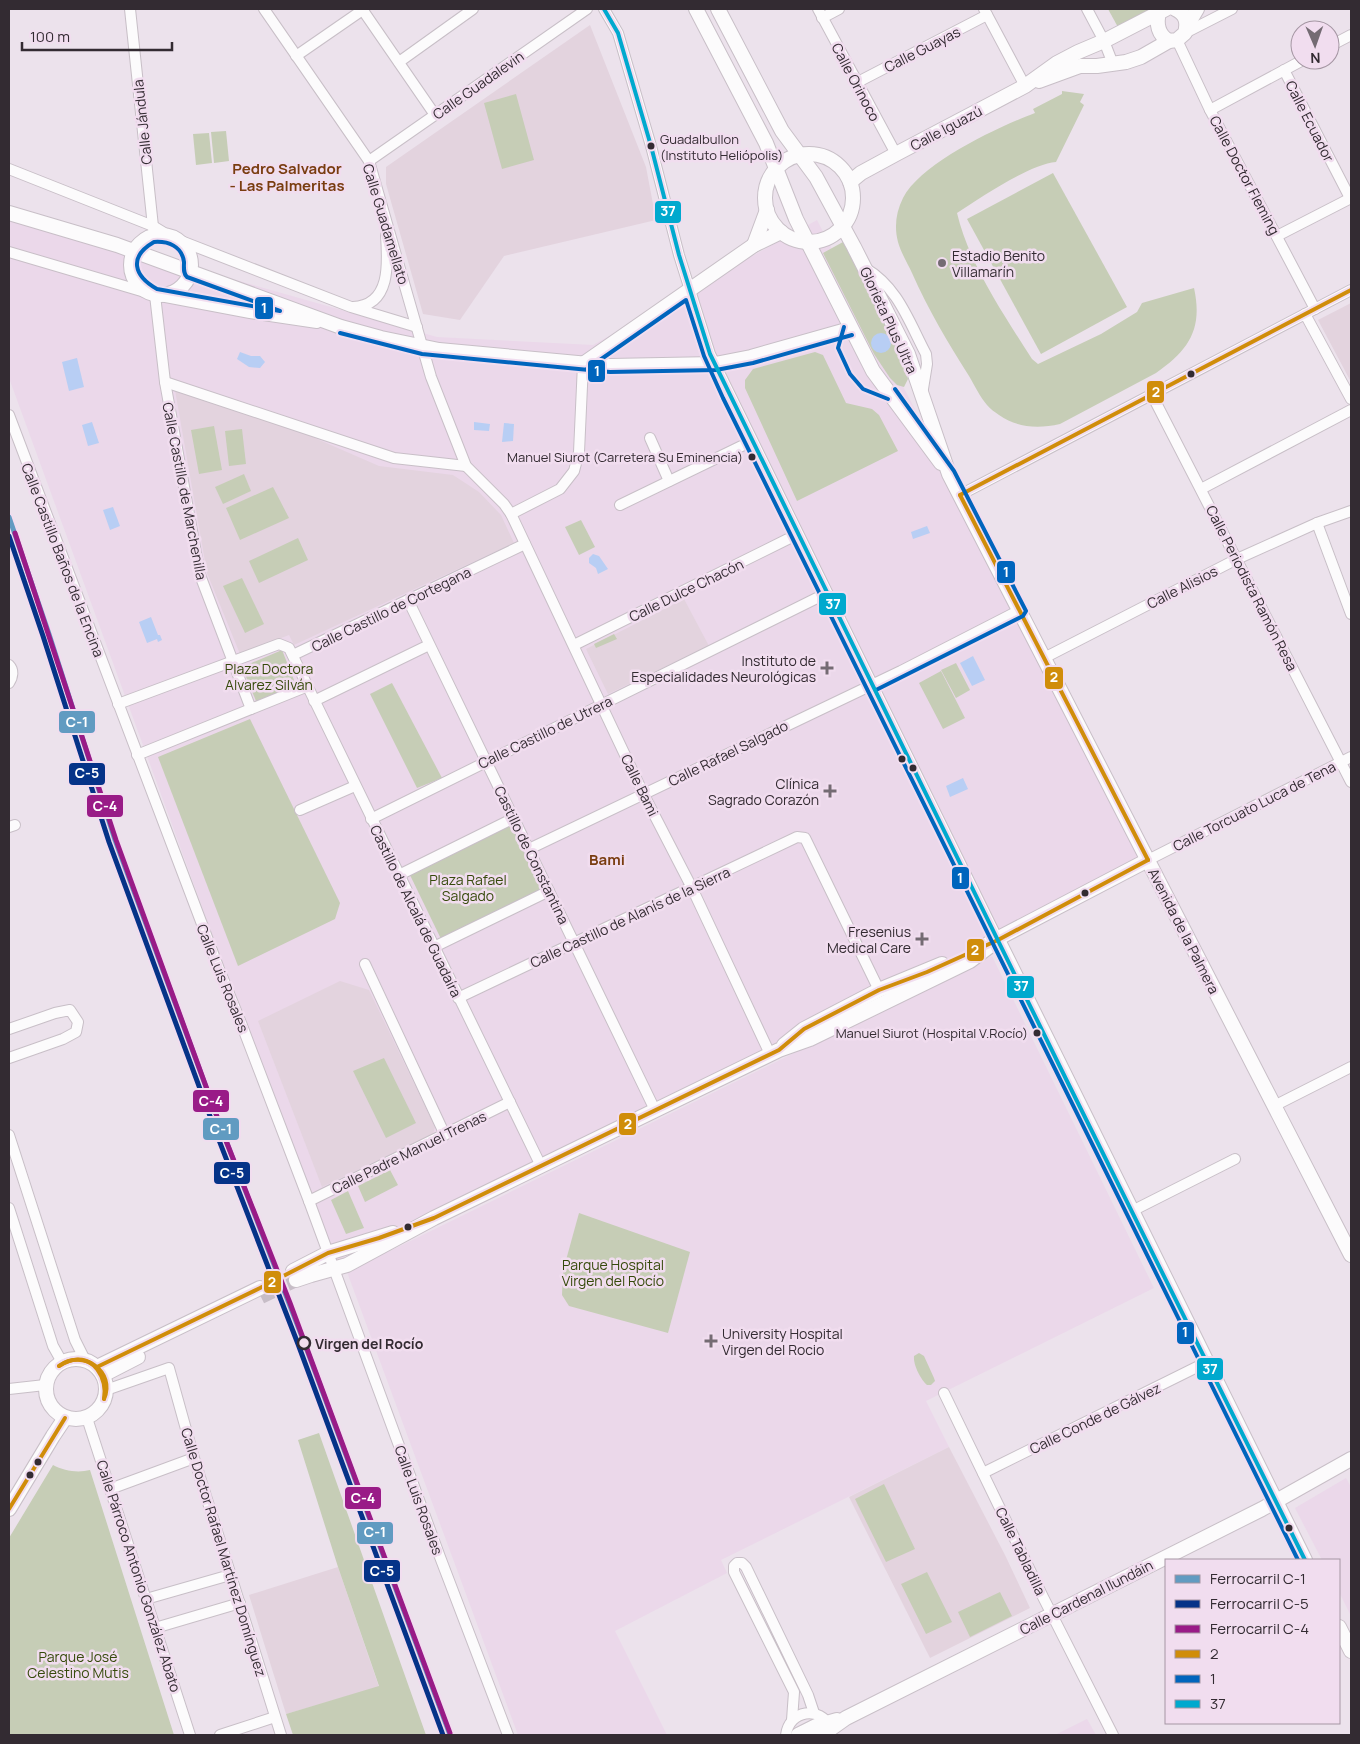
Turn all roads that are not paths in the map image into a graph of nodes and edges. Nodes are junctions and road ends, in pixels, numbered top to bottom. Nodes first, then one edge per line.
1 (130, 9) edge
2 (264, 9) edge
3 (363, 9) edge
4 (473, 9) edge
5 (587, 9) edge
6 (604, 9) edge
7 (696, 9) edge
8 (718, 9) edge
9 (840, 9) edge
10 (1087, 9) edge
11 (1175, 9) edge
12 (1197, 9) edge
13 (1232, 9) edge
14 (1163, 11) edge
15 (986, 12) edge
16 (820, 13) edge
17 (1351, 34) edge
18 (1180, 35) junction
19 (1340, 40) edge
20 (1104, 41) junction
21 (296, 56) junction
22 (399, 62) junction
23 (1114, 64) junction
24 (1290, 67) edge
25 (1284, 70) junction
26 (856, 83) junction
27 (1028, 85) junction
28 (1210, 110) junction
29 (436, 115) junction
30 (799, 154) junction
31 (896, 154) junction
32 (369, 161) junction
33 (776, 167) junction
34 (9, 169) edge
35 (852, 175) junction
36 (1351, 198) edge
37 (383, 210) junction
38 (766, 210) junction
39 (11, 213) edge
40 (843, 226) junction
41 (153, 231) junction
42 (781, 232) junction
43 (1277, 236) junction
44 (173, 238) junction
45 (808, 242) junction
46 (754, 245) junction
47 (134, 251) junction
48 (9, 252) edge
49 (190, 272) junction
50 (689, 290) junction
51 (1351, 290) edge
52 (154, 294) junction
53 (351, 307) junction
54 (1315, 309) junction
55 (1305, 314) junction
56 (341, 327) junction
57 (417, 327) junction
58 (850, 329) junction
59 (423, 348) junction
60 (583, 364) junction
61 (715, 364) junction
62 (165, 382) junction
63 (1152, 395) junction
64 (1351, 399) edge
65 (1351, 410) edge
66 (9, 415) edge
67 (650, 438) dead end
68 (752, 441) junction
69 (466, 466) junction
70 (949, 474) junction
71 (670, 481) junction
72 (1201, 488) junction
73 (960, 495) junction
74 (620, 505) dead end
75 (1351, 511) edge
76 (511, 514) junction
77 (1317, 523) junction
78 (798, 534) junction
79 (525, 544) junction
80 (1237, 559) junction
81 (827, 592) junction
82 (408, 600) junction
83 (1020, 610) junction
84 (1351, 614) edge
85 (430, 645) junction
86 (574, 645) junction
87 (293, 656) junction
88 (1044, 658) junction
89 (232, 661) junction
90 (9, 664) edge
91 (9, 683) edge
92 (873, 684) junction
93 (308, 686) junction
94 (314, 700) junction
95 (118, 704) junction
96 (601, 705) junction
97 (251, 709) junction
98 (137, 755) junction
99 (1351, 757) edge
100 (486, 761) junction
101 (1341, 762) junction
102 (1351, 782) edge
103 (355, 786) junction
104 (643, 794) junction
105 (300, 810) dead end
106 (514, 818) junction
107 (371, 819) junction
108 (529, 850) junction
109 (1148, 860) junction
110 (399, 875) junction
111 (692, 888) junction
112 (549, 891) junction
113 (998, 940) junction
114 (574, 943) junction
115 (434, 947) junction
116 (365, 964) dead end
117 (879, 990) junction
118 (458, 998) junction
119 (9, 1029) edge
120 (775, 1052) junction
121 (9, 1058) edge
122 (1351, 1067) edge
123 (510, 1102) junction
124 (1274, 1106) junction
125 (655, 1110) junction
126 (445, 1134) junction
127 (9, 1135) edge
128 (1235, 1159) dead end
129 (541, 1166) junction
130 (309, 1201) junction
131 (9, 1208) edge
132 (1132, 1211) junction
133 (1351, 1255) edge
134 (331, 1262) junction
135 (295, 1276) tunnel mouth
136 (261, 1293) tunnel mouth
137 (62, 1362) junction
138 (1207, 1362) junction
139 (95, 1367) junction
140 (45, 1385) junction
141 (9, 1389) edge
142 (106, 1390) junction
143 (944, 1393) dead end
144 (65, 1418) junction
145 (87, 1418) junction
146 (194, 1458) junction
147 (1351, 1460) edge
148 (982, 1473) junction
149 (110, 1488) junction
150 (1275, 1502) junction
151 (9, 1509) edge
152 (1304, 1559) edge
153 (230, 1575) junction
154 (754, 1583) junction
155 (743, 1589) junction
156 (146, 1599) junction
157 (240, 1603) junction
158 (1052, 1615) junction
159 (156, 1628) junction
160 (1340, 1629) edge
161 (1351, 1651) edge
162 (814, 1713) junction
163 (275, 1717) junction
164 (792, 1720) junction
165 (828, 1730) edge
166 (190, 1735) edge
167 (220, 1735) edge
168 (281, 1735) edge
169 (508, 1735) edge
170 (786, 1735) edge
171 (798, 1735) edge
172 (1113, 1735) edge

1 - 41 street, Calle Jándula
2 - 21 street, Calle Guadamellato
3 - 21 street
3 - 22 street
4 - 22 street
5 - 29 street, Calle Guadalevin
6 - 50 street
7 - 33 main road
8 - 30 main road, Glorieta Plus Ultra
9 - 16 street
10 - 20 street
11 - 18 main road
12 - 18 main road
13 - 18 street
14 - 18 main road
14 - 20 main road, Calle Iguazú
15 - 26 street, Calle Guayas
15 - 27 street
16 - 26 street, Calle Orinoco
17 - 19 street
18 - 23 main road, Calle Iguazú
18 - 28 street, Calle Doctor Fleming
20 - 23 street
20 - 27 main road, Calle Iguazú
21 - 32 street, Calle Guadamellato
22 - 29 street
23 - 27 main road, Calle Iguazú
24 - 25 street
25 - 28 street
25 - 36 street, Calle Ecuador
26 - 31 street, Calle Orinoco
27 - 31 main road, Calle Iguazú
28 - 43 street, Calle Doctor Fleming
29 - 32 street, Calle Guadalevin
30 - 33 main road
30 - 35 main road
30 - 40 main road, Glorieta Plus Ultra
31 - 35 main road, Calle Iguazú
32 - 37 street, Calle Guadamellato
33 - 38 main road
33 - 45 main road
34 - 41 street
35 - 40 main road
36 - 43 street
37 - 53 street
37 - 57 street, Calle Guadamellato
38 - 42 main road
38 - 46 main road
39 - 47 main road
40 - 45 main road
40 - 70 main road, Glorieta Plus Ultra
41 - 44 main road
41 - 47 main road
42 - 45 main road
42 - 46 main road
43 - 54 street, Calle Doctor Fleming
44 - 49 main road
44 - 53 street
45 - 58 main road
46 - 50 main road
47 - 49 main road
47 - 52 main road
48 - 52 street
49 - 52 main road
49 - 56 main road
50 - 60 main road
50 - 61 street
51 - 54 street
52 - 56 street
52 - 62 street, Calle Castillo de Marchenilla
53 - 57 street
54 - 55 street
55 - 63 street
55 - 64 street
56 - 59 main road
57 - 59 street, Calle Guadamellato
58 - 61 main road
58 - 70 main road
59 - 60 main road
59 - 69 street, Calle Guadamellato
60 - 61 main road
60 - 76 street
61 - 68 street
62 - 69 street
62 - 89 street, Calle Castillo de Marchenilla
63 - 72 street, Calle Periodista Ramón Resa
63 - 73 street
65 - 72 street
66 - 95 street, Calle Castillo Baños de la Encina
67 - 71 street
68 - 71 street
68 - 78 street
69 - 76 street, Calle Bami
70 - 73 main road, Avenida de la Palmera
71 - 74 street
72 - 80 street, Calle Periodista Ramón Resa
73 - 83 main road, Avenida de la Palmera
75 - 77 street, Calle Alisios
76 - 79 street, Calle Bami
77 - 80 street, Calle Alisios
77 - 84 street
78 - 81 street
78 - 86 street, Calle Dulce Chacón
79 - 82 street, Calle Castillo de Cortegana
79 - 86 street, Calle Bami
80 - 88 street, Calle Alisios
80 - 101 street, Calle Periodista Ramón Resa
81 - 92 street
81 - 96 street, Calle Castillo de Utrera
82 - 85 street, Castillo de Constantina
82 - 87 street, Calle Castillo de Cortegana
83 - 88 main road, Avenida de la Palmera
83 - 92 street, Calle Rafael Salgado
85 - 94 street
85 - 100 street, Castillo de Constantina
86 - 96 street, Calle Bami
87 - 89 street
87 - 93 street, Castillo de Alcalá de Guadaíra
88 - 109 main road, Avenida de la Palmera
89 - 95 street
89 - 97 street, Calle Castillo de Marchenilla
90 - 91 street
92 - 104 street, Calle Rafael Salgado
92 - 113 street
93 - 94 street, Castillo de Alcalá de Guadaíra
93 - 97 street
94 - 103 street, Castillo de Alcalá de Guadaíra
95 - 98 street, Calle Luis Rosales
96 - 100 street, Calle Castillo de Utrera
96 - 104 street, Calle Bami
97 - 98 street
98 - 130 street, Calle Luis Rosales
99 - 101 street, Calle Torcuato Luca de Tena
100 - 106 street, Castillo de Constantina
100 - 107 street, Calle Castillo de Utrera
101 - 102 street, Calle Periodista Ramón Resa
101 - 109 street, Calle Torcuato Luca de Tena
103 - 105 street
103 - 107 street, Castillo de Alcalá de Guadaíra
104 - 108 street, Calle Rafael Salgado
104 - 111 street, Calle Bami
106 - 108 street, Castillo de Constantina
106 - 110 street
107 - 110 street, Castillo de Alcalá de Guadaíra
108 - 112 street, Castillo de Constantina
109 - 113 main road, Calle Torcuato Luca de Tena
109 - 124 main road, Avenida de la Palmera
110 - 115 street, Castillo de Alcalá de Guadaíra
111 - 114 street, Calle Castillo de Alanís de la Sierra
111 - 117 street, Calle Castillo de Alanís de la Sierra
111 - 120 street, Calle Bami
112 - 114 street, Castillo de Constantina
112 - 115 street
113 - 117 main road, Calle Torcuato Luca de Tena
113 - 120 main road, Calle Torcuato Luca de Tena
113 - 132 main road
114 - 118 street, Calle Castillo de Alanís de la Sierra
114 - 125 street, Castillo de Constantina
115 - 118 street, Castillo de Alcalá de Guadaíra
116 - 126 street, Calle Padre Manuel Trenas
117 - 120 main road, Calle Torcuato Luca de Tena
118 - 123 street, Castillo de Alcalá de Guadaíra
119 - 121 street
120 - 125 main road, Calle Torcuato Luca de Tena
122 - 124 street
123 - 126 street, Calle Padre Manuel Trenas
123 - 129 street, Castillo de Alcalá de Guadaíra
124 - 133 main road, Avenida de la Palmera
125 - 129 main road, Calle Torcuato Luca de Tena
126 - 130 street, Calle Padre Manuel Trenas
127 - 139 street
128 - 132 street
129 - 134 main road, Calle Torcuato Luca de Tena
130 - 134 street, Calle Luis Rosales
131 - 137 street
132 - 138 main road
134 - 135 main road, Calle Torcuato Luca de Tena
134 - 169 street, Calle Luis Rosales
136 - 139 main road
137 - 139 main road
137 - 140 main road
138 - 148 street, Calle Conde de Gálvez
138 - 150 main road
139 - 142 main road
140 - 141 street
140 - 144 main road
142 - 145 main road
142 - 146 street, Calle Doctor Rafael Martínez Domínguez
143 - 148 street, Calle Tabladilla
144 - 145 main road
144 - 151 main road
145 - 149 street, Calle Párroco Antonio González Abato
146 - 149 street
146 - 153 street, Calle Doctor Rafael Martínez Domínguez
147 - 150 main road, Calle Cardenal Ilundáin
148 - 158 street, Calle Tabladilla
149 - 156 street, Calle Párroco Antonio González Abato
150 - 152 main road
150 - 158 main road, Calle Cardenal Ilundáin
153 - 156 street
153 - 157 street, Calle Doctor Rafael Martínez Domínguez
154 - 155 street
154 - 155 street
154 - 162 street
155 - 164 street
156 - 159 street, Calle Párroco Antonio González Abato
157 - 159 street
157 - 163 street, Calle Doctor Rafael Martínez Domínguez
158 - 165 main road, Calle Cardenal Ilundáin
158 - 172 street, Calle Tabladilla
159 - 166 street, Calle Párroco Antonio González Abato
160 - 161 main road
162 - 164 street
162 - 165 street
163 - 167 street
163 - 168 street, Calle Doctor Rafael Martínez Domínguez
164 - 170 street
165 - 171 main road, Calle Cardenal Ilundáin

